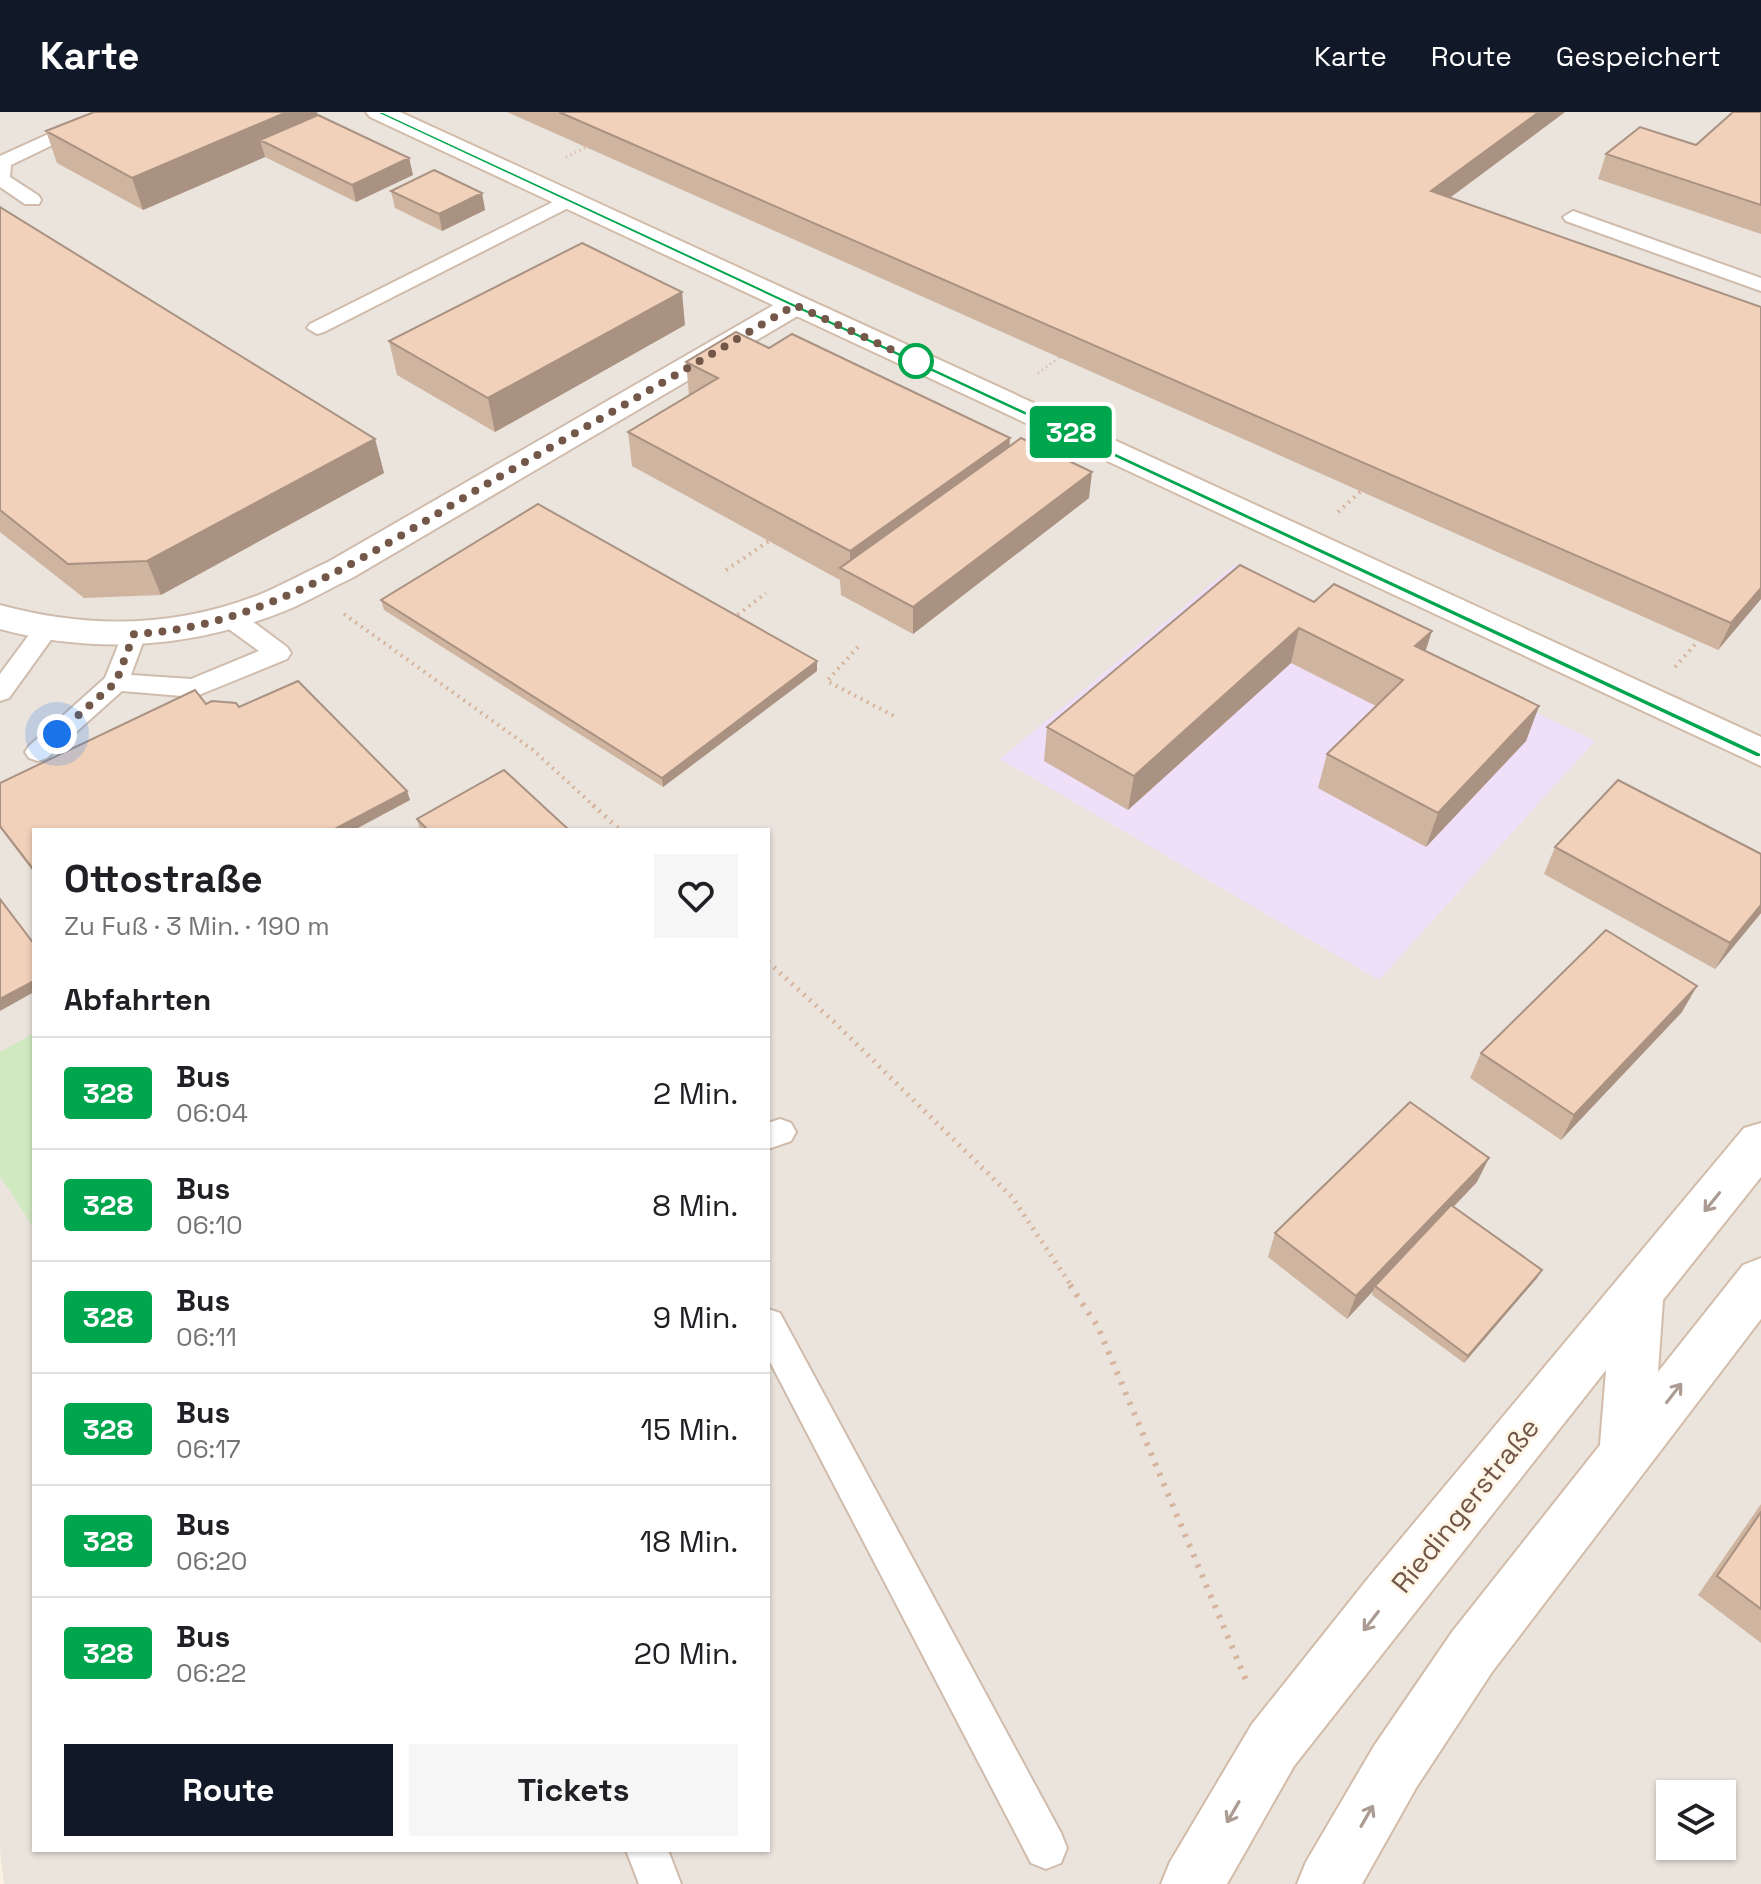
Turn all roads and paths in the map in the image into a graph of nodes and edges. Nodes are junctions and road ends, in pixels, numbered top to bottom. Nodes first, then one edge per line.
1 (112, 112) edge
2 (379, 112) edge
3 (32, 200) dead end
4 (569, 200) junction
5 (1573, 217) dead end
6 (1761, 285) edge
7 (795, 305) junction
8 (317, 328) dead end
9 (769, 541) edge
10 (726, 570) dead end
11 (305, 586) junction
12 (766, 593) dead end
13 (228, 616) junction
14 (0, 617) edge
15 (730, 621) edge
16 (46, 630) junction
17 (134, 634) junction
18 (858, 647) dead end
19 (116, 682) junction
20 (0, 692) edge
21 (896, 717) dead end
22 (1758, 751) edge
23 (38, 752) dead end
24 (618, 828) edge
25 (770, 964) edge
26 (1761, 1142) edge
27 (1761, 1280) edge
28 (1638, 1293) junction
29 (770, 1328) edge
30 (1626, 1454) junction
31 (1273, 1745) junction
32 (1046, 1848) dead end
33 (648, 1852) edge
34 (660, 1884) edge
35 (1192, 1884) edge
36 (1328, 1884) edge

1 - 3 lane
2 - 4 street
4 - 7 street
4 - 8 lane
5 - 6 lane
7 - 11 street
7 - 22 street
9 - 10 path
11 - 13 street
11 - 24 path
12 - 15 path
13 - 17 street
13 - 19 lane
14 - 16 street
16 - 17 street
16 - 20 lane
17 - 19 lane
18 - 21 path
19 - 23 lane
25 - 31 path
26 -> 28 street, Riedingerstraße
30 -> 27 street
28 - 30 street
28 -> 31 street, Riedingerstraße
29 - 32 lane
36 -> 30 street
31 -> 35 street, Riedingerstraße
33 - 34 lane

